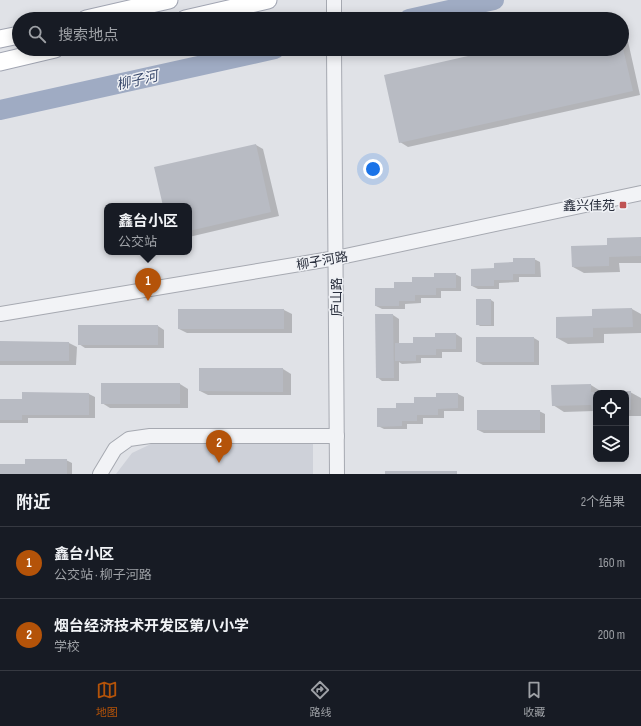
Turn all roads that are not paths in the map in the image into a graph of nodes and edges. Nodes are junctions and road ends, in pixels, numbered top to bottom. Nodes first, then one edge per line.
1 (169, 0) edge
2 (268, 0) edge
3 (334, 0) edge
4 (117, 12) edge
5 (216, 12) edge
6 (334, 12) edge
7 (12, 36) edge
8 (0, 39) edge
9 (25, 56) edge
10 (334, 56) edge
11 (0, 62) edge
12 (641, 193) edge
13 (336, 258) junction
14 (0, 314) edge
15 (337, 436) junction
16 (100, 474) edge
17 (337, 474) edge

1 - 4 main road
2 - 5 main road
3 - 6 street
7 - 8 main road
9 - 11 main road
10 - 13 street, 庐山路
12 - 13 street, 柳子河路
13 - 14 street, 柳子河路
13 - 15 street, 庐山路
15 - 16 street
15 - 17 street, 庐山路

